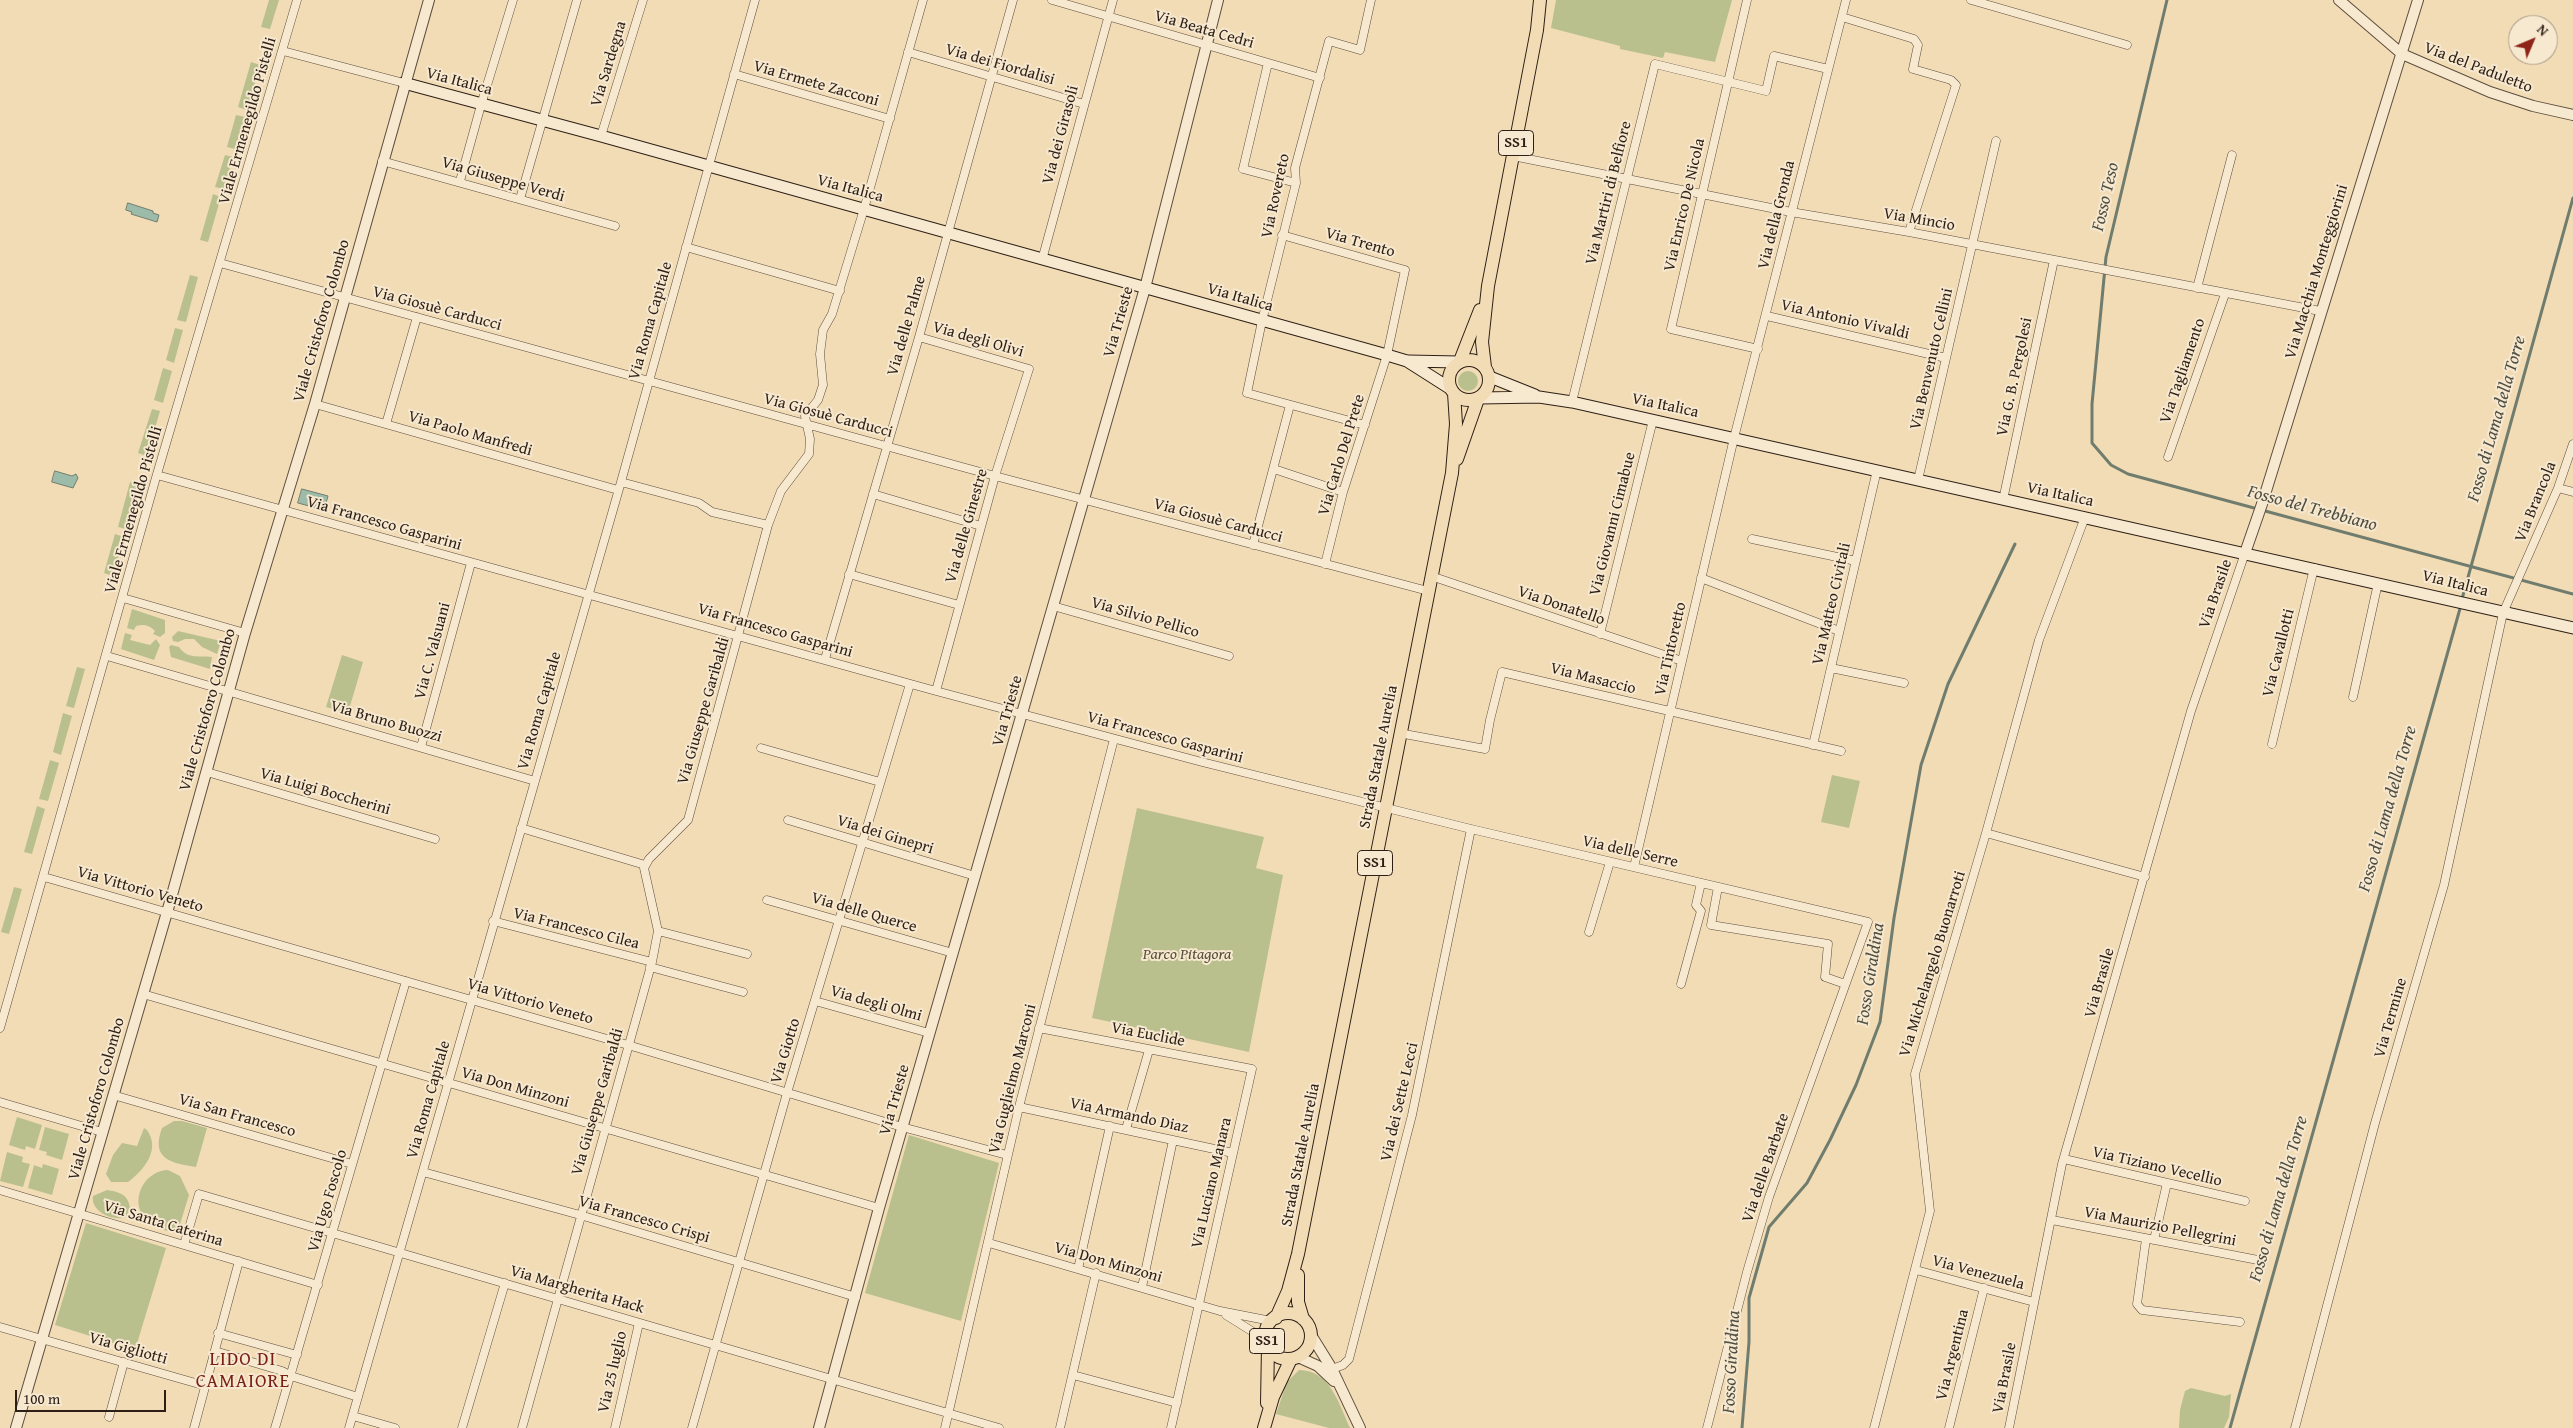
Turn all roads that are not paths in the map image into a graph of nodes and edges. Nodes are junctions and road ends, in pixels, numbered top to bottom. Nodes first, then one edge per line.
1 (297, 0) edge
2 (428, 0) edge
3 (513, 0) edge
4 (577, 0) edge
5 (643, 0) edge
6 (755, 0) edge
7 (923, 0) edge
8 (1011, 0) edge
9 (1052, 0) edge
10 (1113, 0) edge
11 (1218, 0) edge
12 (1371, 0) edge
13 (1540, 0) edge
14 (1747, 0) edge
15 (1846, 0) edge
16 (1972, 0) edge
17 (2339, 0) edge
18 (2418, 0) edge
19 (1108, 17) junction
20 (1842, 17) junction
21 (2127, 45) dead end
22 (1206, 46) junction
23 (283, 51) junction
24 (908, 52) junction
25 (2402, 54) junction
26 (1268, 63) junction
27 (1828, 69) junction
28 (734, 74) junction
29 (992, 77) junction
30 (1320, 78) junction
31 (1728, 82) junction
32 (404, 83) junction
33 (1084, 104) junction
34 (481, 105) junction
35 (2573, 115) edge
36 (890, 119) junction
37 (542, 121) junction
38 (601, 136) junction
39 (1996, 141) dead end
40 (2232, 155) dead end
41 (1513, 156) junction
42 (382, 161) junction
43 (708, 167) junction
44 (1627, 178) junction
45 (460, 181) junction
46 (1296, 184) junction
47 (1702, 193) junction
48 (520, 199) junction
49 (864, 209) junction
50 (1790, 212) junction
51 (615, 226) dead end
52 (947, 232) junction
53 (1909, 232) junction
54 (1282, 235) junction
55 (1972, 244) junction
56 (686, 247) junction
57 (1042, 260) junction
58 (2054, 260) junction
59 (220, 263) junction
60 (1488, 286) junction
61 (1145, 288) junction
62 (2197, 288) junction
63 (840, 290) junction
64 (2225, 294) junction
65 (344, 298) junction
66 (2320, 312) junction
67 (1767, 316) junction
68 (417, 317) junction
69 (1262, 321) junction
70 (919, 337) junction
71 (1758, 350) junction
72 (1387, 355) junction
73 (1946, 358) junction
74 (1407, 361) junction
75 (1460, 362) junction
76 (1029, 369) joint
77 (1488, 372) junction
78 (649, 381) junction
79 (1452, 391) junction
80 (1539, 397) junction
81 (1479, 398) junction
82 (1572, 402) junction
83 (315, 404) junction
84 (1290, 405) junction
85 (1654, 420) junction
86 (386, 424) junction
87 (807, 424) junction
88 (1365, 425) junction
89 (1734, 438) junction
90 (2573, 444) edge
91 (887, 446) junction
92 (2168, 457) dead end
93 (1274, 469) junction
94 (1877, 470) junction
95 (1452, 473) junction
96 (157, 475) junction
97 (995, 476) junction
98 (1918, 480) junction
99 (619, 486) junction
100 (2558, 488) junction
101 (1343, 492) junction
102 (2573, 492) edge
103 (873, 494) junction
104 (1085, 498) junction
105 (2003, 500) junction
106 (282, 510) junction
107 (2085, 517) junction
108 (768, 525) junction
109 (981, 526) junction
110 (1752, 539) dead end
111 (1251, 544) junction
112 (2245, 552) junction
113 (1856, 561) junction
114 (471, 563) junction
115 (1325, 564) junction
116 (2314, 568) junction
117 (849, 574) junction
118 (1431, 576) junction
119 (1701, 578) junction
120 (2378, 583) junction
121 (2517, 586) joint
122 (1428, 591) junction
123 (588, 594) junction
124 (123, 598) junction
125 (959, 605) junction
126 (1053, 606) junction
127 (2503, 613) junction
128 (2573, 628) edge
129 (1839, 632) junction
130 (245, 634) junction
131 (1600, 634) junction
132 (740, 635) junction
133 (107, 656) junction
134 (1229, 656) dead end
135 (825, 659) junction
136 (1682, 662) junction
137 (1831, 668) junction
138 (1904, 683) dead end
139 (910, 684) junction
140 (229, 691) junction
141 (936, 691) junction
142 (2353, 697) dead end
143 (1670, 712) junction
144 (1024, 713) junction
145 (1399, 733) junction
146 (1114, 739) junction
147 (2272, 744) dead end
148 (1813, 745) junction
149 (421, 747) junction
150 (761, 748) dead end
151 (1841, 751) dead end
152 (207, 772) junction
153 (534, 780) junction
154 (880, 782) junction
155 (1386, 809) junction
156 (788, 820) dead end
157 (520, 828) junction
158 (1471, 829) junction
159 (1986, 833) junction
160 (435, 839) dead end
161 (862, 842) junction
162 (1610, 862) junction
163 (645, 865) junction
164 (1634, 867) junction
165 (975, 876) junction
166 (44, 877) junction
167 (2145, 877) junction
168 (1701, 883) junction
169 (1718, 887) junction
170 (767, 900) dead end
171 (167, 912) junction
172 (493, 921) junction
173 (838, 921) junction
174 (1868, 922) joint
175 (658, 931) junction
176 (1589, 932) dead end
177 (954, 953) junction
178 (748, 954) dead end
179 (651, 965) junction
180 (406, 981) junction
181 (1680, 984) dead end
182 (1845, 984) junction
183 (743, 992) dead end
184 (143, 994) junction
185 (471, 1000) junction
186 (815, 1001) junction
187 (0, 1028) edge
188 (1039, 1028) junction
189 (929, 1033) junction
190 (628, 1045) junction
191 (1149, 1050) junction
192 (382, 1065) junction
193 (1252, 1069) joint
194 (448, 1083) junction
195 (787, 1094) junction
196 (113, 1095) junction
197 (0, 1102) edge
198 (1019, 1107) junction
199 (1110, 1126) junction
200 (902, 1127) junction
201 (604, 1129) junction
202 (1126, 1129) junction
203 (102, 1132) junction
204 (1173, 1140) junction
205 (1233, 1153) junction
206 (1007, 1155) junction
207 (2064, 1159) junction
208 (352, 1164) junction
209 (423, 1172) junction
210 (764, 1175) junction
211 (2167, 1184) junction
212 (0, 1190) edge
213 (2245, 1201) dead end
214 (879, 1208) junction
215 (78, 1213) junction
216 (580, 1215) junction
217 (2052, 1220) junction
218 (333, 1233) junction
219 (2150, 1240) junction
220 (989, 1243) junction
221 (184, 1245) junction
222 (399, 1252) junction
223 (1298, 1254) junction
224 (239, 1261) junction
225 (2263, 1261) dead end
226 (739, 1262) junction
227 (1078, 1269) junction
228 (1916, 1270) junction
229 (1096, 1273) junction
230 (505, 1283) junction
231 (318, 1285) junction
232 (1142, 1287) junction
233 (1984, 1288) junction
234 (856, 1297) junction
235 (558, 1298) junction
236 (2034, 1302) junction
237 (1199, 1304) junction
238 (1220, 1311) junction
239 (1303, 1319) junction
240 (1274, 1320) junction
241 (2240, 1322) dead end
242 (639, 1323) junction
243 (0, 1327) edge
244 (218, 1333) junction
245 (1311, 1335) junction
246 (42, 1339) junction
247 (1267, 1343) junction
248 (717, 1344) junction
249 (215, 1352) junction
250 (297, 1355) junction
251 (1295, 1358) junction
252 (124, 1362) junction
253 (1332, 1369) junction
254 (1073, 1375) junction
255 (291, 1376) junction
256 (833, 1379) junction
257 (206, 1386) junction
258 (1342, 1391) junction
259 (358, 1397) junction
260 (1177, 1403) junction
261 (1267, 1413) junction
262 (948, 1414) junction
263 (353, 1416) junction
264 (109, 1417) dead end
265 (16, 1428) edge
266 (194, 1428) edge
267 (276, 1428) edge
268 (349, 1428) edge
269 (396, 1428) edge
270 (462, 1428) edge
271 (522, 1428) edge
272 (614, 1428) edge
273 (692, 1428) edge
274 (818, 1428) edge
275 (945, 1428) edge
276 (999, 1428) edge
277 (1060, 1428) edge
278 (1171, 1428) edge
279 (1264, 1428) edge
280 (1360, 1428) edge
281 (1707, 1428) edge
282 (1874, 1428) edge
283 (1949, 1428) edge
284 (2010, 1428) edge
285 (2295, 1428) edge

1 - 23 street, Viale Ermenegildo Pistelli
2 - 32 street, Viale Cristoforo Colombo
3 - 34 street
4 - 37 street
5 - 38 street, Via Sardegna
6 - 28 street, Via Roma Capitale
7 - 24 street, Via Giuseppe Garibaldi
8 - 29 street, Via delle Palme
9 - 19 street, Via Beata Cedri
10 - 19 street, Via dei Girasoli
11 - 22 street, Via Trieste
12 - 30 street, Via Rovereto
13 - 41 main road, SS1
14 - 31 street, Via Enrico De Nicola
15 - 20 street, Via della Gronda
16 - 21 street
17 - 25 street, Via del Paduletto
18 - 25 street, Via Macchia Monteggiorini
19 - 22 street, Via Beata Cedri
19 - 33 street, Via dei Girasoli
20 - 27 street, Via della Gronda
20 - 53 street
22 - 26 street, Via Beata Cedri
22 - 61 street, Via Trieste
23 - 32 street, Via Italica
23 - 59 street, Viale Ermenegildo Pistelli
24 - 29 street, Via dei Fiordalisi
24 - 36 street, Via Giuseppe Garibaldi
25 - 35 street, Via del Paduletto
25 - 66 street, Via Macchia Monteggiorini
26 - 30 street, Via Beata Cedri
26 - 46 street
27 - 31 street
27 - 50 street, Via della Gronda
28 - 36 street, Via Ermete Zacconi
28 - 43 street, Via Roma Capitale
29 - 33 street, Via dei Fiordalisi
29 - 52 street, Via delle Palme
30 - 46 street, Via Rovereto
31 - 44 street, Via Martiri di Belfiore
31 - 47 street, Via Enrico De Nicola
32 - 34 main road, Via Italica
32 - 42 street, Viale Cristoforo Colombo
33 - 57 street, Via dei Girasoli
34 - 37 main road, Via Italica
34 - 45 street
36 - 49 street, Via Giuseppe Garibaldi
37 - 38 main road, Via Italica
37 - 48 street
38 - 43 main road, Via Italica
39 - 55 street, Via Benvenuto Cellini
40 - 62 street
41 - 44 street, Via Mincio
41 - 60 main road, SS1
42 - 45 street, Via Giuseppe Verdi
42 - 65 street, Viale Cristoforo Colombo
43 - 49 main road, Via Italica
43 - 56 street, Via Roma Capitale
44 - 47 street, Via Mincio
44 - 82 street, Via Martiri di Belfiore
45 - 48 street, Via Giuseppe Verdi
46 - 54 street, Via Rovereto
47 - 50 street, Via Mincio
47 - 71 street, Via Enrico De Nicola
48 - 51 street, Via Giuseppe Verdi
49 - 52 main road, Via Italica
49 - 63 street, Via Giuseppe Garibaldi
50 - 53 street, Via Mincio
50 - 67 street, Via della Gronda
52 - 57 main road, Via Italica
52 - 70 street, Via delle Palme
53 - 55 street, Via Mincio
54 - 69 street, Via Rovereto
54 - 72 street, Via Trento
55 - 58 street, Via Mincio
55 - 73 street, Via Benvenuto Cellini
56 - 63 street
56 - 78 street, Via Roma Capitale
57 - 61 main road, Via Italica
58 - 62 street, Via Mincio
58 - 105 street, Via G. B. Pergolesi
59 - 65 street, Via Giosuè Carducci
59 - 96 street, Viale Ermenegildo Pistelli
60 - 75 main road, SS1
60 - 77 main road, SS1
61 - 69 main road, Via Italica
61 - 104 street, Via Trieste
62 - 64 street, Via Mincio
63 - 87 street, Via Giuseppe Garibaldi
64 - 66 street, Via Mincio
64 - 92 street, Via Tagliamento
65 - 68 street, Via Giosuè Carducci
65 - 83 street, Viale Cristoforo Colombo
66 - 112 street, Via Macchia Monteggiorini
67 - 71 street, Via della Gronda
67 - 73 street, Via Antonio Vivaldi
68 - 78 street, Via Giosuè Carducci
68 - 86 street
69 - 72 main road, Via Italica
69 - 84 street, Via Rovereto
70 - 76 street, Via degli Olivi
70 - 91 street, Via delle Palme
71 - 89 street, Via della Gronda
72 - 74 main road, Via Italica
72 - 88 street, Via Carlo Del Prete
73 - 98 street, Via Benvenuto Cellini
74 - 75 main road, Via Italica
74 - 79 main road, Via Italica
75 - 77 main road
75 - 79 main road
76 - 97 street, Via delle Ginestre
77 - 80 main road, Via Italica
77 - 81 main road
78 - 87 street, Via Giosuè Carducci
78 - 99 street, Via Roma Capitale
79 - 81 main road
79 - 95 main road, Strada Statale Aurelia / SS1
80 - 81 main road, Via Italica
80 - 82 main road, Via Italica
81 - 95 main road, Strada Statale Aurelia / SS1
82 - 85 main road, Via Italica
83 - 86 street, Via Paolo Manfredi
83 - 106 street, Viale Cristoforo Colombo
84 - 88 street
84 - 93 street
85 - 89 main road, Via Italica
85 - 131 street, Via Giovanni Cimabue
86 - 99 street, Via Paolo Manfredi
87 - 91 street, Via Giosuè Carducci
87 - 108 street, Via Giuseppe Garibaldi
88 - 101 street, Via Carlo Del Prete
89 - 94 main road, Via Italica
89 - 119 street, Via Tintoretto
90 - 100 street, Via Brancola
91 - 97 street, Via Giosuè Carducci
91 - 103 street, Via delle Palme
93 - 101 street
93 - 111 street
94 - 98 main road, Via Italica
94 - 113 street, Via Matteo Civitali
95 - 118 main road, Strada Statale Aurelia / SS1
96 - 106 street, Via Francesco Gasparini
96 - 124 street, Viale Ermenegildo Pistelli
97 - 104 street, Via Giosuè Carducci
97 - 109 street, Via delle Ginestre
98 - 105 main road, Via Italica
99 - 108 street, Via Paolo Manfredi
99 - 123 street, Via Roma Capitale
100 - 102 street
100 - 121 street, Via Brancola
101 - 115 street, Via Carlo Del Prete
103 - 109 street
103 - 117 street, Via delle Palme
104 - 111 street, Via Giosuè Carducci
104 - 126 street, Via Trieste
105 - 107 main road, Via Italica
106 - 114 street, Via Francesco Gasparini
106 - 130 street, Viale Cristoforo Colombo
107 - 112 main road, Via Italica
107 - 159 street, Via Michelangelo Buonarroti
108 - 132 street, Via Giuseppe Garibaldi
109 - 125 street, Via delle Ginestre
110 - 113 street
111 - 115 street, Via Giosuè Carducci
112 - 116 main road, Via Italica
112 - 167 street, Via Brasile
113 - 129 street, Via Matteo Civitali
114 - 123 street, Via Francesco Gasparini
114 - 149 street, Via C. Valsuani
115 - 122 street, Via Giosuè Carducci
116 - 120 main road, Via Italica
116 - 147 street, Via Cavallotti
117 - 125 street
117 - 135 street, Via delle Palme
118 - 122 main road, Strada Statale Aurelia / SS1
118 - 131 street, Via Donatello
119 - 129 street
119 - 136 street, Via Tintoretto
120 - 127 main road, Via Italica
120 - 142 street
121 - 127 street, Via Termine
122 - 145 main road, Strada Statale Aurelia / SS1
123 - 132 street, Via Francesco Gasparini
123 - 153 street, Via Roma Capitale
124 - 130 street
124 - 133 street, Viale Ermenegildo Pistelli
125 - 141 street, Via delle Ginestre
126 - 134 street, Via Silvio Pellico
126 - 144 street, Via Trieste
127 - 128 main road, Via Italica
127 - 285 street, Via Termine
129 - 137 street, Via Matteo Civitali
130 - 140 street, Viale Cristoforo Colombo
131 - 136 street, Via Donatello
132 - 135 street, Via Francesco Gasparini
132 - 163 street, Via Giuseppe Garibaldi
133 - 140 street, Via Bruno Buozzi
133 - 166 street, Viale Ermenegildo Pistelli
135 - 139 street, Via Francesco Gasparini
136 - 143 street, Via Tintoretto
137 - 138 street
137 - 148 street, Via Matteo Civitali
139 - 141 street, Via Francesco Gasparini
139 - 154 street, Via Giotto
140 - 149 street, Via Bruno Buozzi
140 - 152 street, Viale Cristoforo Colombo
141 - 144 street, Via Francesco Gasparini
143 - 145 street, Via Masaccio
143 - 148 street, Via Masaccio
143 - 164 street, Via Tintoretto
144 - 146 street, Via Francesco Gasparini
144 - 165 street, Via Trieste
145 - 155 main road, Strada Statale Aurelia / SS1
146 - 155 street, Via Francesco Gasparini
146 - 188 street, Via Guglielmo Marconi
148 - 151 street, Via Masaccio
149 - 153 street, Via Bruno Buozzi
150 - 154 street
152 - 160 street, Via Luigi Boccherini
152 - 171 street, Viale Cristoforo Colombo
153 - 157 street, Via Roma Capitale
154 - 161 street, Via Giotto
155 - 158 street, Via delle Serre
155 - 223 main road, Strada Statale Aurelia / SS1
156 - 161 street, Via dei Ginepri
157 - 163 street
157 - 172 street, Via Roma Capitale
158 - 162 street, Via delle Serre
158 - 253 street, Via dei Sette Lecci
159 - 167 street
159 - 228 street, Via Michelangelo Buonarroti
161 - 165 street, Via dei Ginepri
161 - 173 street, Via Giotto
162 - 164 street, Via delle Serre
162 - 176 street
163 - 175 street, Via Giuseppe Garibaldi
164 - 168 street, Via delle Serre
165 - 177 street, Via Trieste
166 - 171 street, Via Vittorio Veneto
166 - 187 street, Viale Ermenegildo Pistelli
167 - 207 street, Via Brasile
168 - 169 street, Via delle Serre
168 - 181 street
169 - 174 street, Via delle Serre
169 - 182 street
170 - 173 street, Via delle Querce
171 - 180 street, Via Vittorio Veneto
171 - 184 street, Viale Cristoforo Colombo
172 - 179 street, Via Francesco Cilea
172 - 185 street, Via Roma Capitale
173 - 177 street, Via delle Querce
173 - 186 street, Via Giotto
174 - 182 street, Via delle Barbate
175 - 178 street
175 - 179 street, Via Giuseppe Garibaldi
177 - 189 street, Via Trieste
179 - 183 street, Via Francesco Cilea
179 - 190 street, Via Giuseppe Garibaldi
180 - 185 street, Via Vittorio Veneto
180 - 192 street, Via Ugo Foscolo
182 - 281 street, Via delle Barbate
184 - 192 street, Via Don Minzoni
184 - 196 street, Viale Cristoforo Colombo
185 - 190 street, Via Vittorio Veneto
185 - 194 street, Via Roma Capitale
186 - 189 street, Via degli Olmi
186 - 195 street, Via Giotto
188 - 191 street, Via Euclide
188 - 198 street, Via Guglielmo Marconi
189 - 200 street, Via Trieste
190 - 195 street, Via Vittorio Veneto
190 - 201 street, Via Giuseppe Garibaldi
191 - 193 street, Via Euclide
191 - 202 street
192 - 194 street, Via Don Minzoni
192 - 208 street, Via Ugo Foscolo
193 - 205 street, Via Luciano Manara
194 - 201 street, Via Don Minzoni
194 - 209 street, Via Roma Capitale
195 - 200 street, Via Vittorio Veneto
195 - 210 street, Via Giotto
196 - 203 street, Viale Cristoforo Colombo
196 - 208 street, Via San Francesco
197 - 203 street
198 - 199 street, Via Armando Diaz
198 - 206 street, Via Guglielmo Marconi
199 - 202 street, Via Armando Diaz
199 - 227 street
200 - 206 street, Via Vittorio Veneto
200 - 214 street, Via Trieste
201 - 210 street, Via Don Minzoni
201 - 216 street, Via Giuseppe Garibaldi
202 - 204 street, Via Armando Diaz
203 - 215 street, Viale Cristoforo Colombo
204 - 205 street, Via Armando Diaz
204 - 232 street
205 - 237 street, Via Luciano Manara
206 - 220 street, Via Guglielmo Marconi
207 - 211 street, Via Tiziano Vecellio
207 - 217 street, Via Brasile
208 - 218 street, Via Ugo Foscolo
209 - 216 street, Via Francesco Crispi
209 - 222 street, Via Roma Capitale
210 - 214 street, Via Don Minzoni
210 - 226 street, Via Giotto
211 - 213 street, Via Tiziano Vecellio
211 - 219 street
212 - 215 street, Via Santa Caterina
214 - 234 street, Via Trieste
215 - 221 street, Via Santa Caterina
215 - 246 street, Viale Cristoforo Colombo
216 - 226 street, Via Francesco Crispi
216 - 235 street, Via Giuseppe Garibaldi
217 - 219 street, Via Maurizio Pellegrini
217 - 236 street, Via Brasile
218 - 221 street, Via Margherita Hack
218 - 222 street, Via Margherita Hack
218 - 231 street, Via Ugo Foscolo
219 - 225 street, Via Maurizio Pellegrini
219 - 241 street
220 - 227 street, Via Don Minzoni
220 - 262 street, Via Guglielmo Marconi
221 - 224 street, Via Santa Caterina
222 - 230 street, Via Margherita Hack
222 - 259 street, Via Roma Capitale
223 - 239 main road, Strada Statale Aurelia / SS1
223 - 240 main road, Strada Statale Aurelia / SS1
224 - 231 street, Via Santa Caterina
224 - 244 street
226 - 234 street, Via Francesco Crispi
226 - 248 street, Via Giotto
227 - 229 street, Via Don Minzoni
228 - 233 street, Via Venezuela
228 - 282 street, Via Michelangelo Buonarroti
229 - 232 street, Via Don Minzoni
229 - 254 street
230 - 235 street, Via Margherita Hack
230 - 270 street
231 - 250 street, Via Ugo Foscolo
232 - 237 street, Via Don Minzoni
233 - 236 street, Via Venezuela
233 - 283 street, Via Argentina
234 - 256 street, Via Trieste
235 - 242 street, Via Margherita Hack
235 - 271 street, Via Giuseppe Garibaldi
236 - 284 street, Via Brasile
237 - 238 street, Via Don Minzoni
237 - 260 street, Via Luciano Manara
238 - 240 street, Via Don Minzoni
238 - 247 street, Via Don Minzoni
239 - 240 main road, SS1
239 - 245 main road, SS1
240 - 247 main road, SS1
242 - 248 street, Via Margherita Hack
242 - 272 street, Via 25 luglio
243 - 246 street, Via Gigliotti
244 - 249 street
244 - 250 street
245 - 251 main road, SS1
245 - 253 street
246 - 252 street, Via Gigliotti
246 - 265 street, Viale Cristoforo Colombo
247 - 251 main road, SS1
247 - 261 main road, SS1
248 - 256 street, Via Margherita Hack
248 - 273 street, Via Giotto
249 - 255 street
249 - 257 street
250 - 255 street, Via Ugo Foscolo
251 - 258 street
251 - 261 main road, SS1
252 - 257 street, Via Gigliotti
252 - 264 street
253 - 258 street
254 - 260 street
254 - 277 street
255 - 259 street
255 - 267 street, Via Ugo Foscolo
256 - 262 street, Via Margherita Hack
256 - 274 street, Via Trieste
257 - 266 street
258 - 280 street
259 - 263 street, Via Roma Capitale
260 - 278 street, Via Luciano Manara
261 - 279 main road, SS1
262 - 275 street, Via Guglielmo Marconi
262 - 276 street, Via Margherita Hack
263 - 268 street, Via Roma Capitale
263 - 269 street

